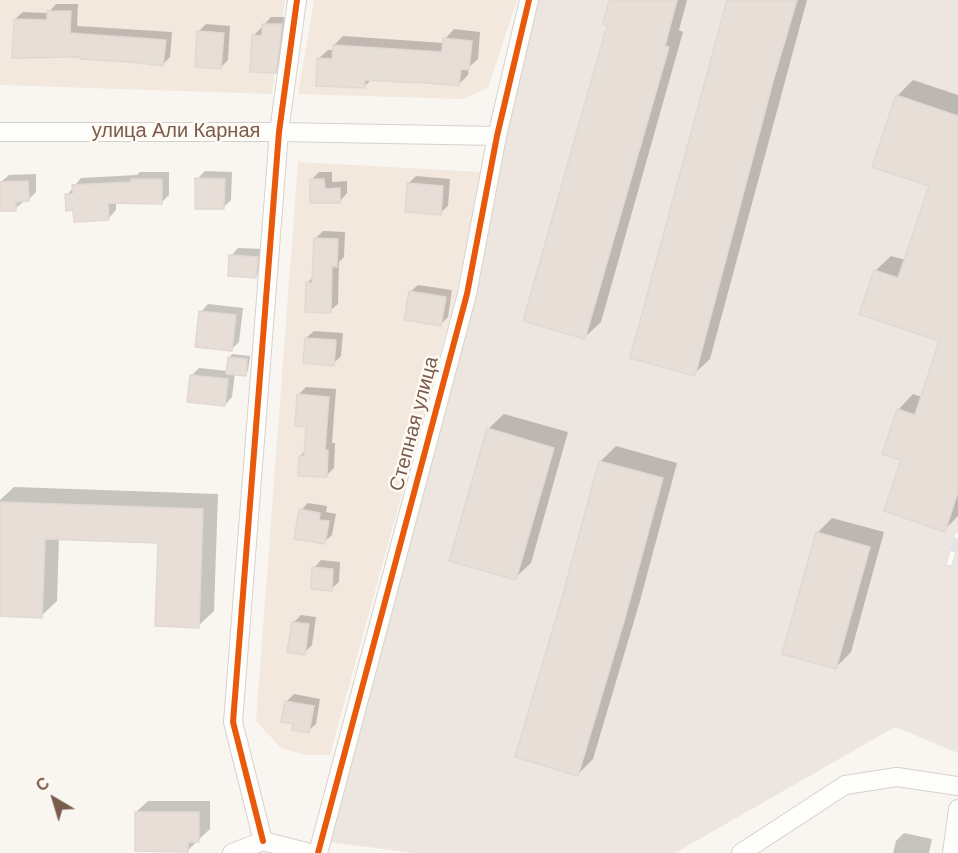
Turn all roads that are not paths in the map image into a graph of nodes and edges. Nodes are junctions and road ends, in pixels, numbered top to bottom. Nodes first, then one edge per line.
1 (297, 0) edge
2 (529, 0) edge
3 (0, 132) edge
4 (279, 132) junction
5 (497, 136) junction
6 (958, 786) edge
7 (958, 809) edge
8 (263, 841) junction
9 (232, 853) edge
10 (310, 853) edge
11 (318, 853) edge
12 (741, 853) edge
13 (952, 853) edge

1 - 4 street
2 - 5 street, Степная улица
3 - 4 street, улица Али Карная
4 - 5 street, улица Али Карная
4 - 8 street
5 - 11 street, Степная улица
6 - 12 street
7 - 13 street
8 - 9 street
8 - 10 street

